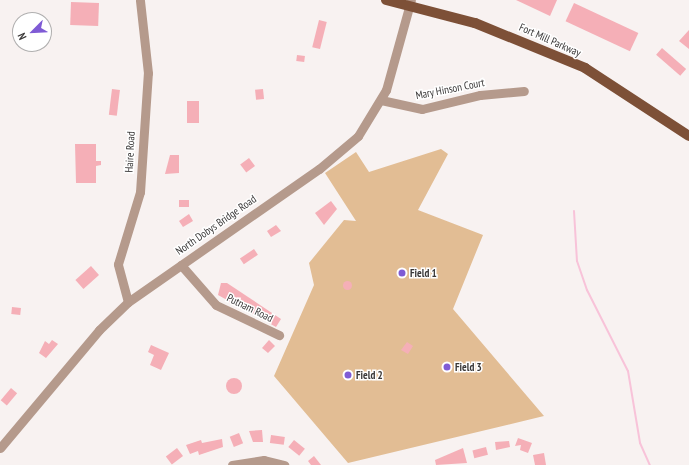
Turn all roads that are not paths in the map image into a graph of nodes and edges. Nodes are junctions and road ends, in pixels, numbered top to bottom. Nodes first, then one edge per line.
1 (140, 0) edge
2 (386, 0) edge
3 (411, 3) edge
4 (524, 91) dead end
5 (382, 100) junction
6 (689, 136) edge
7 (180, 264) junction
8 (128, 302) junction
9 (279, 335) dead end
10 (0, 448) edge
11 (232, 465) edge
12 (284, 465) edge

1 - 8 street, Haire Road
2 - 3 main road, Fort Mill Parkway
3 - 5 street, North Dobys Bridge Road
3 - 6 main road, Fort Mill Parkway
4 - 5 street, Mary Hinson Court
5 - 7 street, North Dobys Bridge Road
7 - 8 street, North Dobys Bridge Road
7 - 9 street, Putnam Road
8 - 10 street, North Dobys Bridge Road
11 - 12 street

